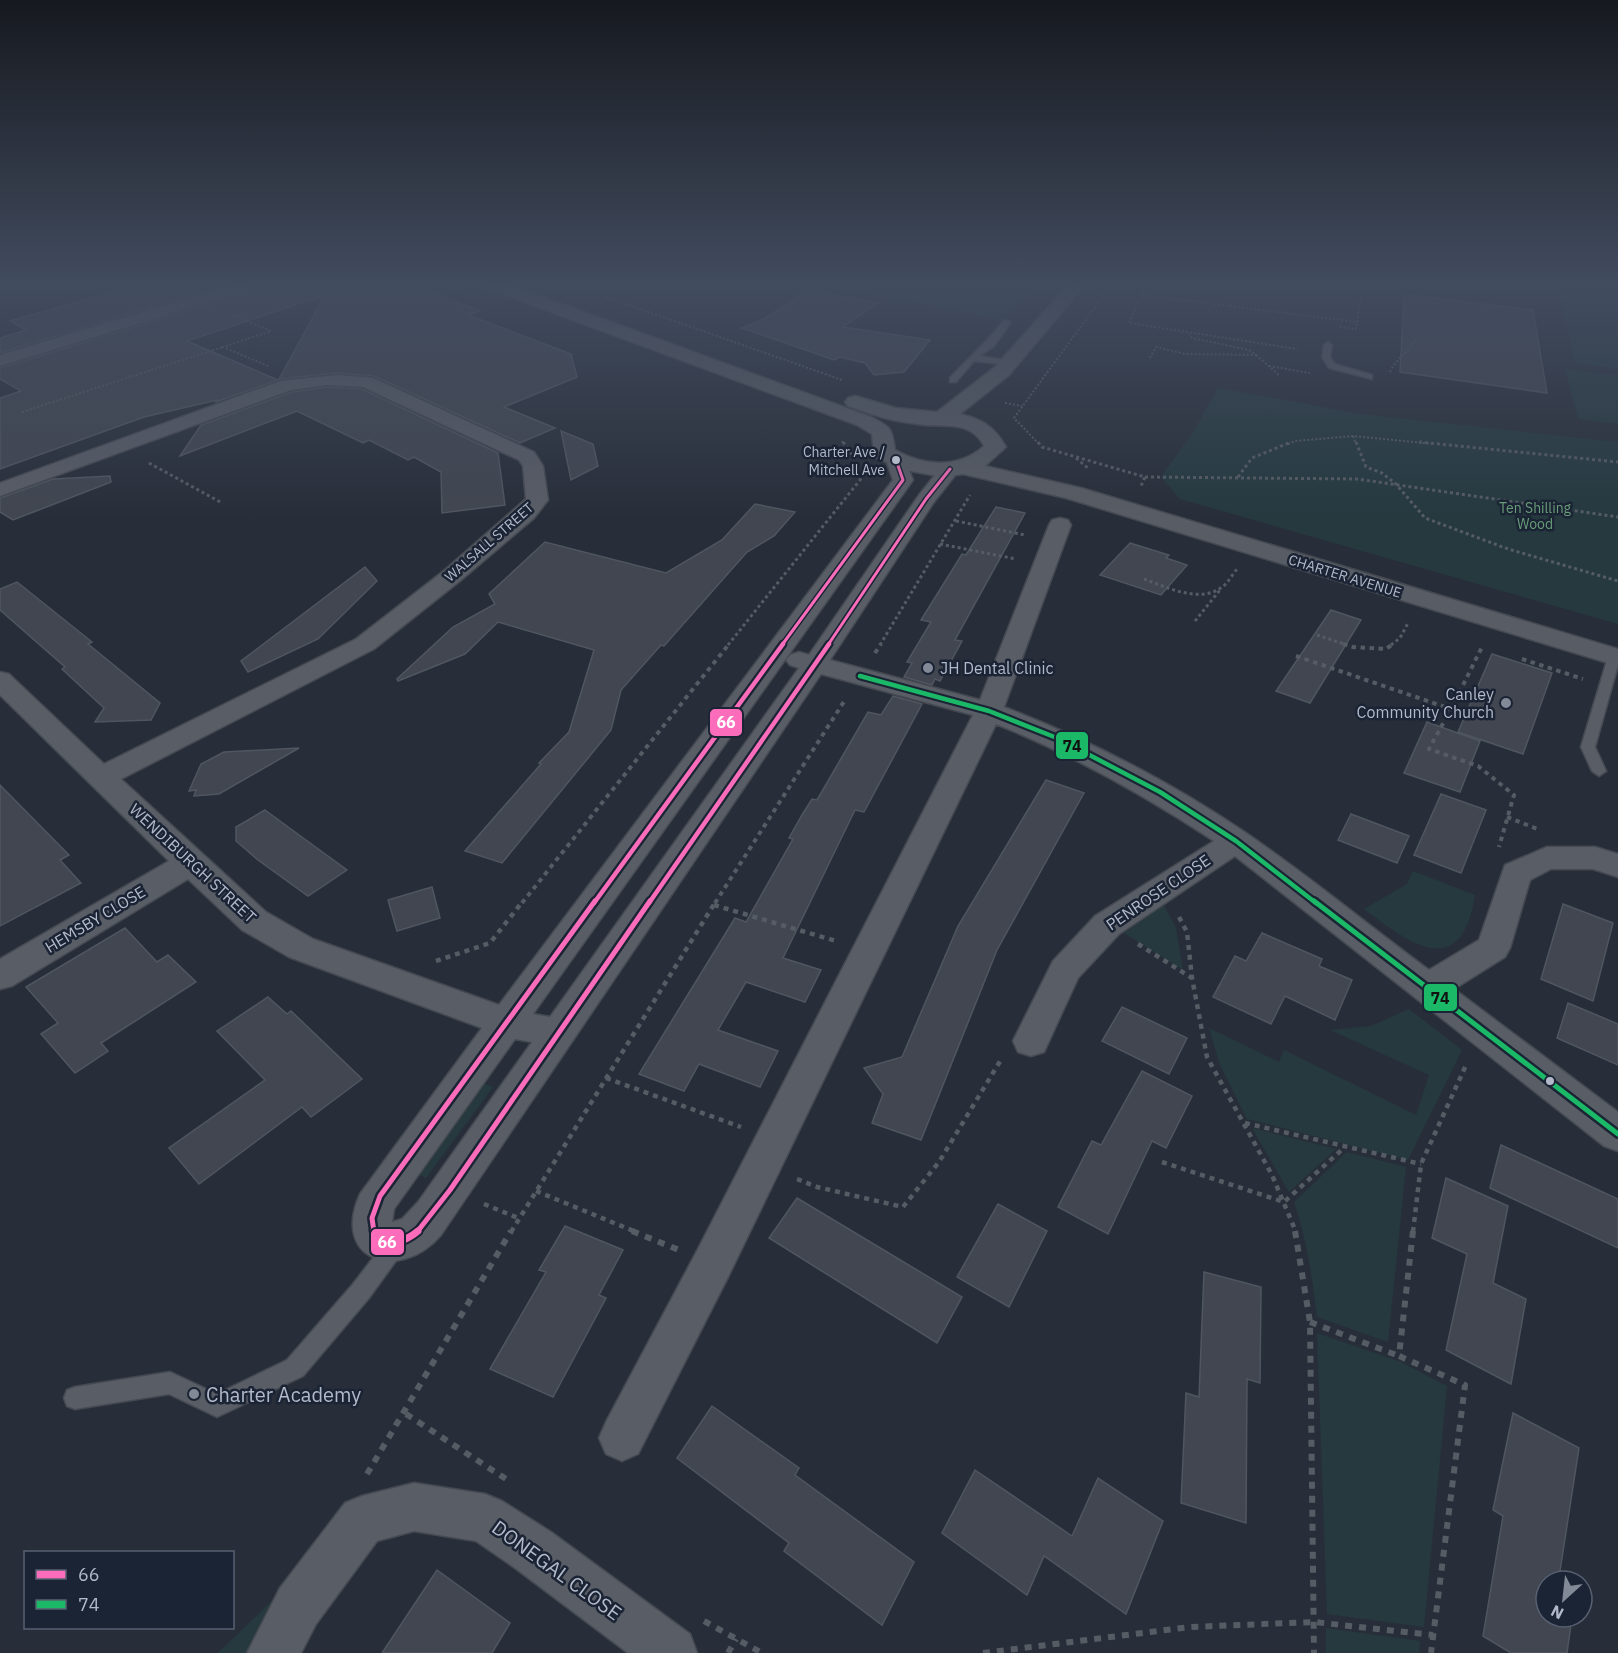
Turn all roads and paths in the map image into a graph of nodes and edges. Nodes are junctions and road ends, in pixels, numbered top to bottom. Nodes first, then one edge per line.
1 (173, 363) edge
2 (261, 363) edge
3 (707, 363) edge
4 (748, 363) edge
5 (794, 363) edge
6 (968, 363) edge
7 (991, 363) edge
8 (1008, 363) edge
9 (1054, 363) edge
10 (1265, 363) edge
11 (1330, 363) edge
12 (1397, 363) edge
13 (1005, 367) junction
14 (1280, 376) dead end
15 (1369, 377) dead end
16 (1389, 377) dead end
17 (953, 380) dead end
18 (304, 381) junction
19 (848, 382) dead end
20 (1022, 406) junction
21 (22, 412) dead end
22 (989, 413) junction
23 (937, 418) junction
24 (1353, 435) junction
25 (883, 438) junction
26 (120, 446) junction
27 (996, 447) junction
28 (896, 460) junction
29 (1618, 462) edge
30 (964, 474) junction
31 (864, 475) dead end
32 (1145, 477) junction
33 (1238, 477) junction
34 (1396, 484) junction
35 (0, 490) edge
36 (1072, 493) junction
37 (222, 503) dead end
38 (1131, 511) junction
39 (1618, 517) edge
40 (956, 521) junction
41 (940, 544) junction
42 (1053, 544) junction
43 (1237, 568) dead end
44 (1144, 579) dead end
45 (1618, 581) edge
46 (1222, 587) junction
47 (1195, 621) dead end
48 (1408, 623) dead end
49 (1317, 635) dead end
50 (1482, 647) dead end
51 (775, 654) junction
52 (1296, 656) dead end
53 (1616, 658) edge
54 (815, 664) junction
55 (861, 676) junction
56 (0, 680) edge
57 (1451, 709) junction
58 (989, 711) junction
59 (1599, 771) dead end
60 (102, 777) junction
61 (1236, 841) junction
62 (190, 863) junction
63 (1618, 866) edge
64 (1516, 873) junction
65 (1163, 887) junction
66 (714, 905) junction
67 (1107, 925) junction
68 (869, 951) junction
69 (0, 976) edge
70 (388, 978) junction
71 (1192, 978) junction
72 (1428, 988) junction
73 (507, 1023) junction
74 (1482, 1029) junction
75 (559, 1033) junction
76 (1031, 1041) joint
77 (606, 1078) junction
78 (1245, 1123) junction
79 (1618, 1134) edge
80 (1346, 1146) junction
81 (768, 1152) junction
82 (1162, 1162) dead end
83 (1421, 1164) junction
84 (536, 1191) junction
85 (1284, 1203) junction
86 (398, 1242) junction
87 (713, 1263) junction
88 (1310, 1322) junction
89 (1399, 1356) junction
90 (75, 1398) dead end
91 (406, 1414) dead end
92 (622, 1438) dead end
93 (1314, 1622) junction
94 (1433, 1635) junction
95 (736, 1638) dead end
96 (273, 1653) edge
97 (671, 1653) edge
98 (728, 1653) edge
99 (983, 1653) edge
100 (1314, 1653) edge
101 (1431, 1653) edge

1 - 21 path
2 - 18 path
3 - 25 street
4 - 23 street
5 - 19 path
6 - 17 lane
7 - 13 lane
8 - 13 street
9 - 20 path
10 - 14 path
11 - 15 lane
12 - 16 path
13 - 22 street
13 - 23 street
18 - 26 street, WALSALL STREET
18 - 60 street, WALSALL STREET
20 - 22 path
20 - 32 path
22 - 23 street
22 - 27 street, CHARTER AVENUE
23 - 25 street
24 - 29 path
24 - 33 path
24 - 34 path
25 - 28 street
26 - 35 street, WALSALL STREET
26 - 37 path
27 - 30 street
27 - 36 street, CHARTER AVENUE
28 - 30 street, CHARTER AVENUE
28 - 51 street
30 - 36 street, CHARTER AVENUE
30 - 40 path
30 - 54 street
31 - 70 path
32 - 33 path
32 - 38 path
33 - 34 path
34 - 39 path
34 - 45 path
36 - 38 street, CHARTER AVENUE
38 - 53 street, CHARTER AVENUE
40 - 41 path
40 - 42 path
41 - 42 path
41 - 55 path
42 - 58 street
43 - 46 path
44 - 46 path
46 - 47 path
48 - 49 path
50 - 57 path
51 - 54 street
51 - 73 street
52 - 57 path
53 - 59 lane
54 - 55 street
54 - 75 street
55 - 58 street
55 - 66 path
56 - 60 street, WENDIBURGH STREET
57 - 64 path
58 - 61 street
58 - 68 street
60 - 62 street, WENDIBURGH STREET
61 - 65 street, PENROSE CLOSE
61 - 72 street
62 - 69 street, HEMSBY CLOSE
62 - 70 street, WENDIBURGH STREET
63 - 64 street
64 - 72 street
65 - 67 street, PENROSE CLOSE
65 - 71 path
66 - 68 path
66 - 77 path
67 - 71 path
67 - 76 street, PENROSE CLOSE
68 - 81 street
70 - 73 street, WENDIBURGH STREET
71 - 78 path
72 - 74 street
73 - 75 street, WENDIBURGH STREET
73 - 86 street
74 - 79 street
74 - 83 path
75 - 86 street
76 - 81 path
77 - 81 path
77 - 84 path
78 - 80 path
78 - 85 path
80 - 83 path
80 - 85 path
81 - 87 street
82 - 85 path
83 - 89 path
84 - 87 path
84 - 91 path
85 - 88 path
86 - 90 lane
87 - 92 street
88 - 89 path
88 - 93 path
89 - 94 path
93 - 94 path
93 - 99 path
93 - 100 path
94 - 101 path
95 - 98 path
96 - 97 street, DONEGAL CLOSE

